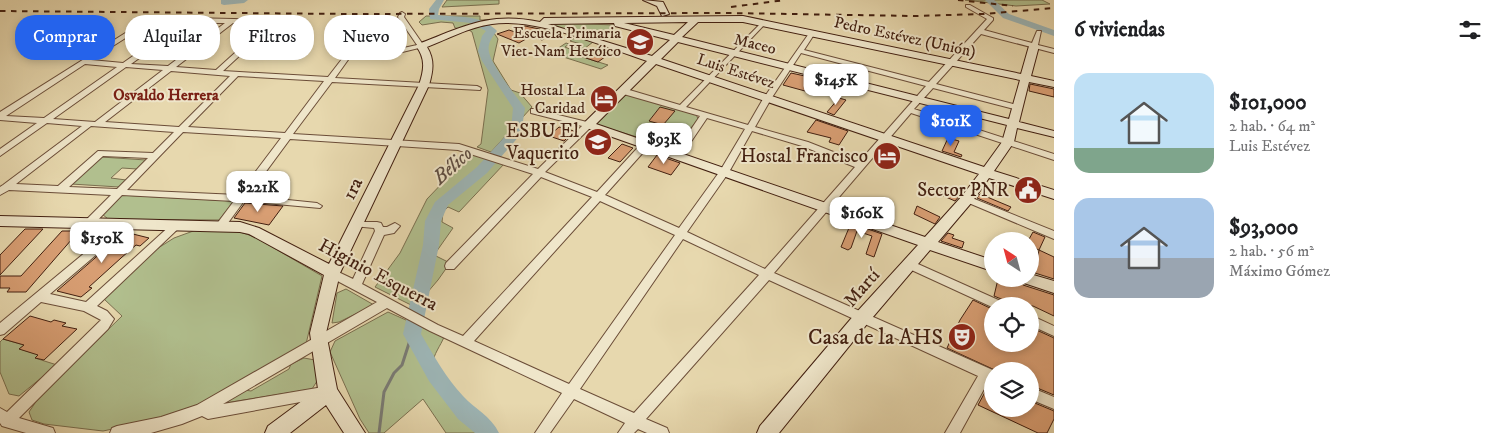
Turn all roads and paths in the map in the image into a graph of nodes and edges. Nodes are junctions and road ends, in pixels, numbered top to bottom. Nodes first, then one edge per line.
1 (647, 0) edge
2 (659, 1) edge
3 (968, 6) dead end
4 (402, 14) dead end
5 (662, 16) junction
6 (696, 19) junction
7 (230, 22) edge
8 (762, 23) junction
9 (552, 24) junction
10 (616, 32) junction
11 (979, 32) junction
12 (1039, 32) dead end
13 (812, 34) junction
14 (125, 36) edge
15 (676, 39) junction
16 (420, 46) junction
17 (1034, 46) junction
18 (407, 49) edge
19 (800, 51) junction
20 (1054, 52) edge
21 (731, 54) junction
22 (131, 60) edge
23 (231, 60) edge
24 (344, 60) edge
25 (654, 61) junction
26 (84, 62) junction
27 (951, 62) junction
28 (124, 65) junction
29 (170, 68) junction
30 (788, 68) junction
31 (218, 72) junction
32 (236, 74) junction
33 (1026, 78) junction
34 (708, 79) junction
35 (329, 80) junction
36 (1054, 84) edge
37 (424, 85) junction
38 (931, 86) junction
39 (477, 88) dead end
40 (623, 91) junction
41 (767, 98) junction
42 (917, 100) junction
43 (682, 108) junction
44 (1018, 108) junction
45 (909, 110) junction
46 (534, 111) dead end
47 (705, 115) junction
48 (0, 117) edge
49 (46, 120) junction
50 (93, 124) junction
51 (1014, 124) junction
52 (588, 125) junction
53 (750, 128) junction
54 (181, 129) junction
55 (1054, 134) edge
56 (288, 136) junction
57 (885, 138) junction
58 (397, 142) junction
59 (1008, 142) junction
60 (645, 145) junction
61 (0, 153) edge
62 (154, 156) junction
63 (677, 156) junction
64 (1054, 157) edge
65 (861, 166) junction
66 (724, 172) junction
67 (988, 172) junction
68 (538, 173) junction
69 (61, 189) junction
70 (3, 190) edge
71 (120, 191) junction
72 (1054, 195) edge
73 (241, 198) junction
74 (599, 198) junction
75 (967, 199) junction
76 (317, 206) dead end
77 (826, 208) junction
78 (0, 221) edge
79 (88, 224) junction
80 (126, 224) junction
81 (357, 224) junction
82 (177, 225) junction
83 (221, 225) junction
84 (395, 226) dead end
85 (380, 231) junction
86 (682, 234) junction
87 (1054, 234) edge
88 (928, 244) junction
89 (984, 263) edge
90 (909, 264) junction
91 (450, 266) dead end
92 (332, 273) junction
93 (767, 274) junction
94 (1039, 283) edge
95 (356, 285) junction
96 (1054, 288) edge
97 (39, 297) junction
98 (984, 298) edge
99 (387, 302) junction
100 (88, 307) junction
101 (861, 319) junction
102 (1039, 324) edge
103 (0, 330) edge
104 (1054, 331) edge
105 (319, 341) junction
106 (466, 342) junction
107 (984, 372) edge
108 (984, 382) edge
109 (572, 391) junction
110 (328, 392) junction
111 (1039, 397) edge
112 (1054, 403) edge
113 (208, 413) dead end
114 (4, 418) edge
115 (635, 421) junction
116 (354, 431) edge
117 (48, 433) edge
118 (117, 433) edge
119 (275, 433) edge
120 (542, 433) edge
121 (625, 433) edge
122 (662, 433) edge
123 (767, 433) edge
124 (952, 433) edge

1 - 2 main road
2 - 5 main road
3 - 11 street
4 - 16 street, 1ra
5 - 6 main road, Pedro Estévez (Unión)
5 - 10 main road, Pedro Estévez (Unión)
6 - 8 main road, Pedro Estévez (Unión)
6 - 15 main road
7 - 29 street
8 - 13 main road, Pedro Estévez (Unión)
8 - 21 street
9 - 10 main road, Luis Estévez
9 - 10 main road
9 - 16 main road, Luis Estévez
10 - 15 main road, Maceo
10 - 25 main road, Luis Estévez
11 - 17 street
11 - 27 street
12 - 17 street, Martí
13 - 19 street
13 - 27 main road, Pedro Estévez (Unión)
14 - 26 street
15 - 21 main road, Maceo
15 - 25 main road
16 - 18 street
16 - 37 main road, 1ra
17 - 20 street
17 - 33 main road, Martí
19 - 30 street
19 - 38 street
21 - 30 main road, Maceo
21 - 34 street
22 - 28 street
23 - 31 street
24 - 35 street
25 - 34 main road, Luis Estévez
25 - 40 main road
26 - 28 street
26 - 48 street
27 - 33 main road, Pedro Estévez (Unión)
27 - 38 street
28 - 29 street
28 - 49 street
29 - 31 street
29 - 50 street
30 - 41 street
30 - 42 main road, Maceo
31 - 32 street
32 - 35 street
32 - 54 street
33 - 36 main road, Pedro Estévez (Unión)
33 - 44 main road, Martí
34 - 41 main road, Luis Estévez
34 - 43 street
35 - 37 street
35 - 56 street
37 - 39 street
37 - 58 main road, 1ra
38 - 42 street
38 - 44 street
40 - 43 street
40 - 52 main road
41 - 53 street
41 - 57 main road, Luis Estévez
42 - 45 street
42 - 51 main road, Maceo
43 - 47 street
44 - 51 main road, Martí
45 - 57 street
45 - 59 street
46 - 52 street
47 - 53 street
47 - 63 street
48 - 49 street
49 - 50 street
49 - 61 street
50 - 54 street
50 - 70 street
51 - 55 main road, Maceo
51 - 59 main road, Martí
52 - 60 main road
52 - 68 street
53 - 65 street
53 - 66 street
54 - 56 street
54 - 62 street
56 - 58 street
56 - 73 street
57 - 65 street
57 - 67 main road, Luis Estévez
58 - 68 street
58 - 81 main road, 1ra
59 - 64 street
59 - 67 main road, Martí
60 - 63 main road
60 - 74 street
62 - 69 street
62 - 71 street
63 - 66 main road
65 - 77 street
66 - 77 main road
66 - 86 street
67 - 72 main road, Luis Estévez
67 - 75 main road, Martí
68 - 74 street
68 - 91 street
69 - 70 street
69 - 71 street
71 - 73 street
71 - 79 street
73 - 76 street
73 - 83 street
74 - 86 street
74 - 106 street
75 - 87 street
75 - 88 main road, Martí
77 - 88 main road
77 - 93 street
78 - 79 main road, Higinio Esquerra
79 - 80 main road, Higinio Esquerra
80 - 82 main road, Higinio Esquerra
80 - 97 street
81 - 85 street
81 - 92 main road, 1ra
82 - 83 main road, Higinio Esquerra
82 - 100 street
83 - 92 main road, Higinio Esquerra
84 - 85 street
85 - 95 street
86 - 93 street
86 - 109 street
88 - 89 main road
88 - 90 main road, Martí
90 - 98 street
90 - 101 main road, Martí
92 - 95 street, Higinio Esquerra
92 - 105 main road, 1ra
93 - 101 street
93 - 115 street
94 - 96 main road
95 - 99 street, Higinio Esquerra
97 - 100 street
97 - 103 street
99 - 105 street
99 - 106 street, Higinio Esquerra
100 - 114 street
101 - 107 street
101 - 123 main road, Martí
102 - 104 street
105 - 110 main road, 1ra
105 - 118 street
106 - 109 street, Higinio Esquerra
108 - 124 street
109 - 115 street, Higinio Esquerra
109 - 120 street
110 - 113 street
110 - 116 main road
110 - 119 main road
111 - 112 street
114 - 117 street
115 - 121 street
115 - 122 street, Higinio Esquerra

